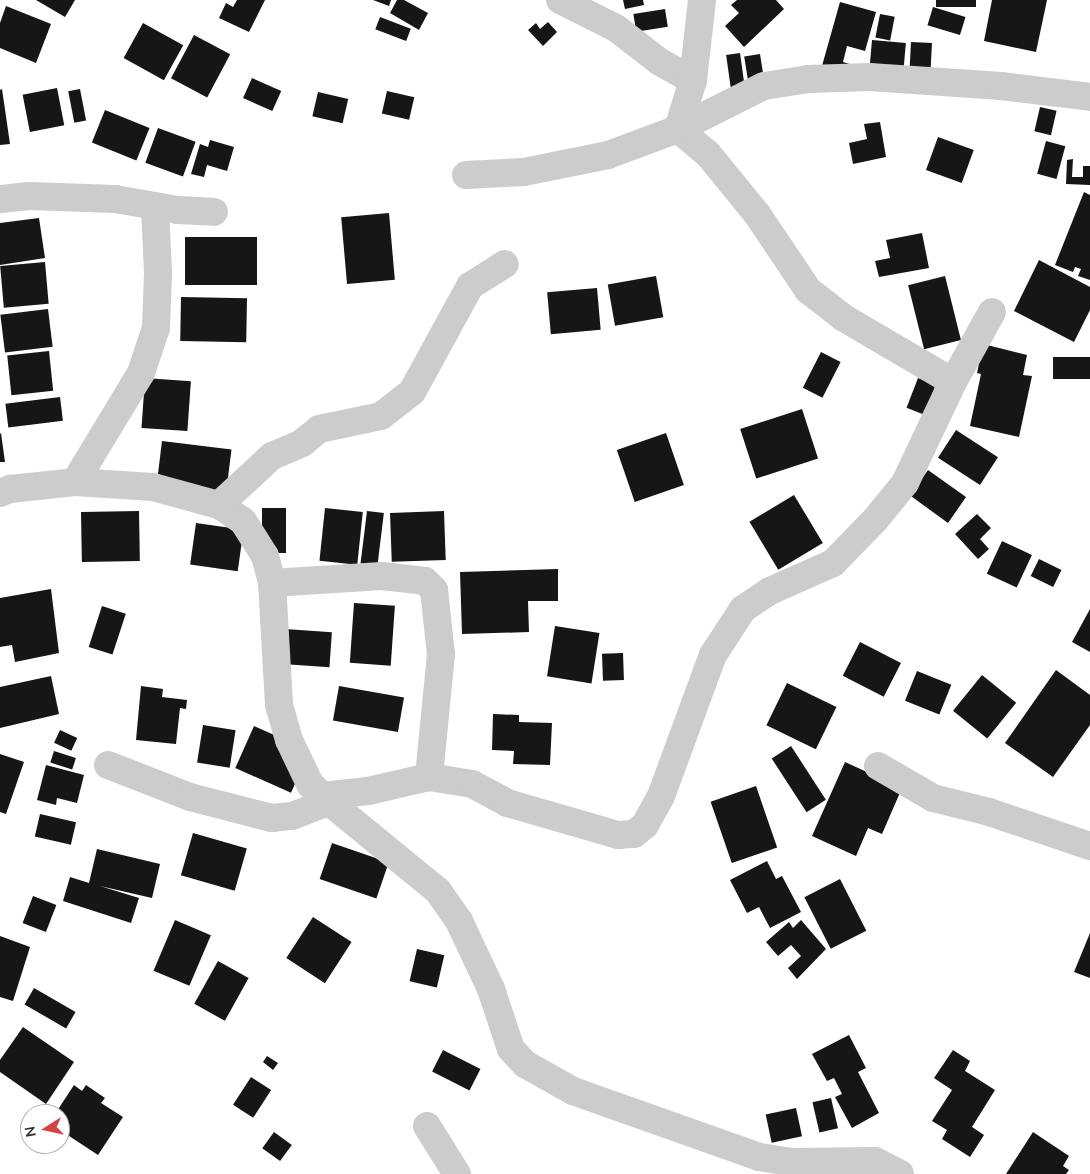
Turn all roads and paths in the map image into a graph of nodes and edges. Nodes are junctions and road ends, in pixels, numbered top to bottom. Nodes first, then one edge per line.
1 (560, 0) edge
2 (702, 0) edge
3 (693, 80) junction
4 (1090, 97) edge
5 (678, 129) junction
6 (466, 175) dead end
7 (0, 199) edge
8 (155, 206) junction
9 (214, 212) dead end
10 (505, 264) dead end
11 (992, 312) dead end
12 (953, 382) junction
13 (75, 482) junction
14 (0, 493) edge
15 (219, 505) junction
16 (272, 583) junction
17 (108, 765) dead end
18 (878, 766) dead end
19 (429, 777) junction
20 (325, 799) junction
21 (1090, 846) edge
22 (427, 1126) dead end
23 (457, 1174) edge
24 (900, 1174) edge

1 - 3 street
2 - 3 street
3 - 5 street
4 - 5 street
5 - 6 street
5 - 12 street
7 - 8 street
8 - 9 street
8 - 13 street
10 - 15 street
11 - 12 street
12 - 19 street
13 - 14 street
13 - 15 street
15 - 16 street
16 - 19 street
16 - 20 street
17 - 20 street
18 - 21 street
19 - 20 street
20 - 24 street
22 - 23 street

